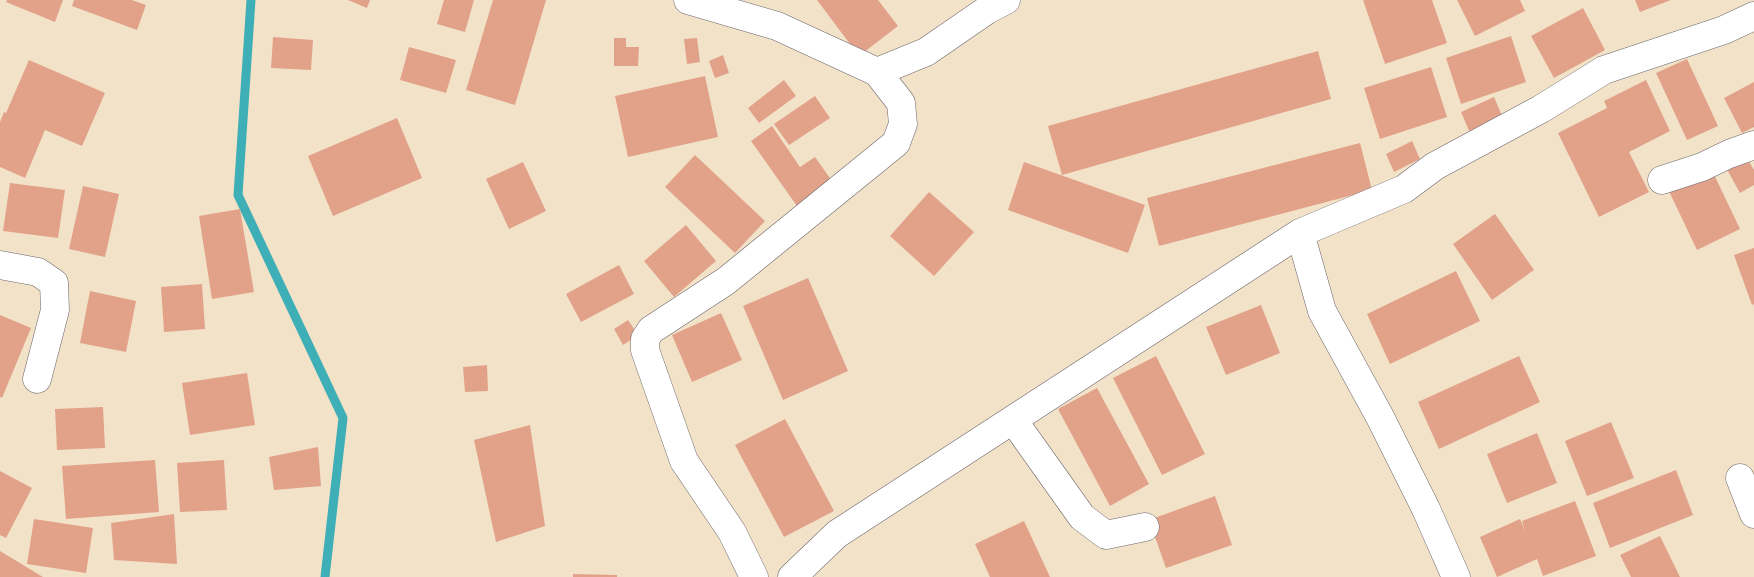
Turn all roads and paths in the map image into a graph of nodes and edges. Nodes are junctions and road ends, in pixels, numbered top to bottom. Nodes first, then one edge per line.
1 (688, 0) edge
2 (1006, 0) edge
3 (1754, 16) edge
4 (877, 72) junction
5 (1754, 145) edge
6 (1662, 180) dead end
7 (1300, 233) junction
8 (0, 265) edge
9 (36, 379) dead end
10 (1013, 420) junction
11 (1740, 478) dead end
12 (1754, 514) edge
13 (1145, 527) dead end
14 (754, 577) edge
15 (792, 577) edge
16 (1456, 577) edge

1 - 4 street
2 - 4 street
3 - 7 street
4 - 14 street
5 - 6 street
7 - 10 street
7 - 16 street
8 - 9 street
10 - 13 street
10 - 15 street
11 - 12 street

